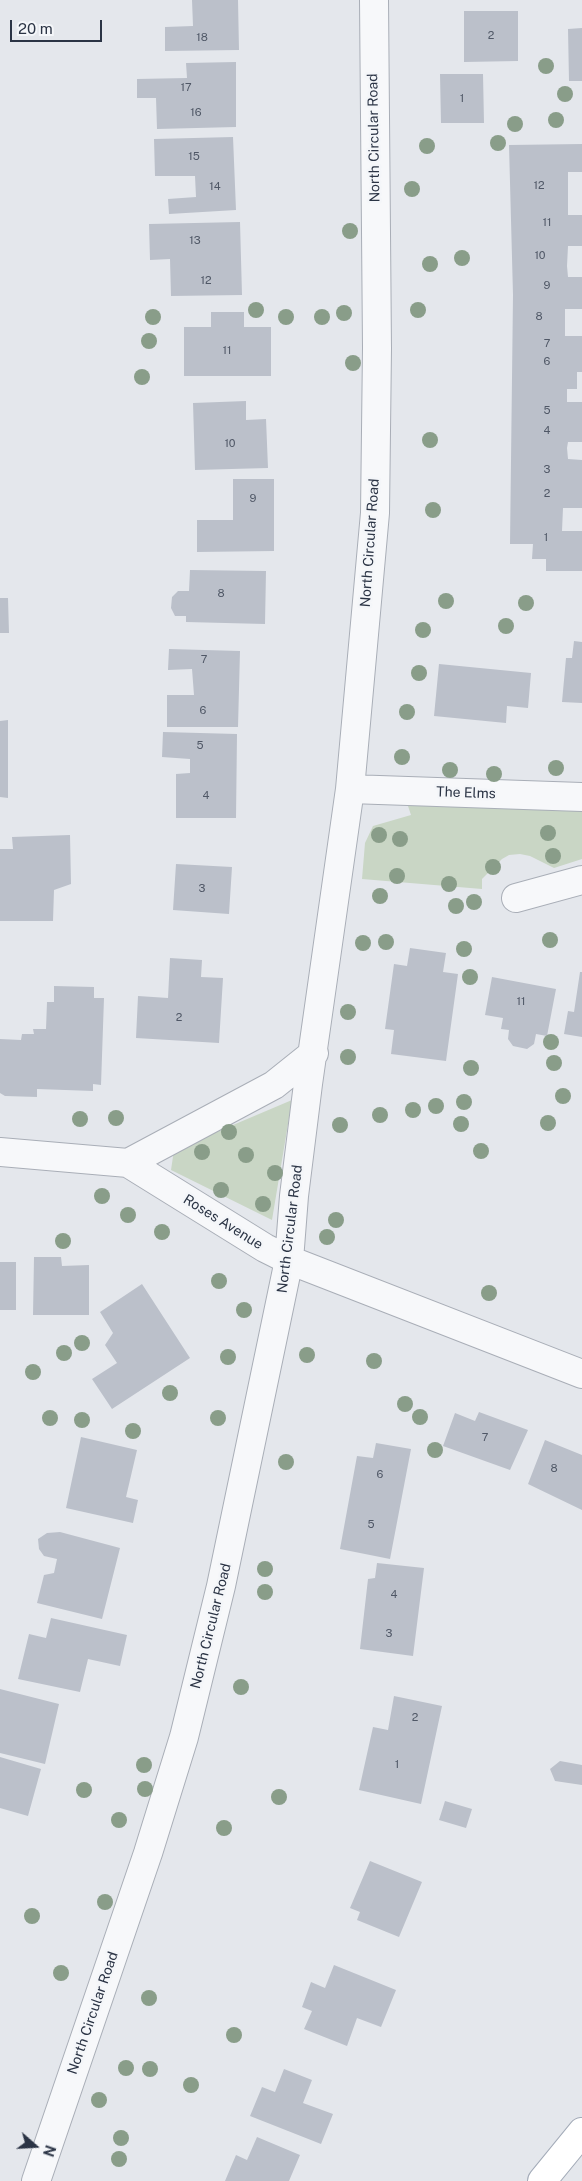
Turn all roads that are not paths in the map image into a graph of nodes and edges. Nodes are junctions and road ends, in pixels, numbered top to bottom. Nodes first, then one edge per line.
1 (374, 0) edge
2 (350, 789) junction
3 (582, 796) edge
4 (582, 880) edge
5 (516, 898) dead end
6 (314, 1053) junction
7 (0, 1152) edge
8 (128, 1163) junction
9 (289, 1260) junction
10 (582, 1374) edge
11 (582, 2132) edge
12 (36, 2181) edge
13 (542, 2181) edge

1 - 2 street, North Circular Road
2 - 3 street, The Elms
2 - 6 street, North Circular Road
4 - 5 street
6 - 8 street
6 - 9 street, North Circular Road
7 - 8 street, Roses Avenue
8 - 9 street, Roses Avenue
9 - 10 street, Roses Avenue
9 - 12 street, North Circular Road
11 - 13 main road

